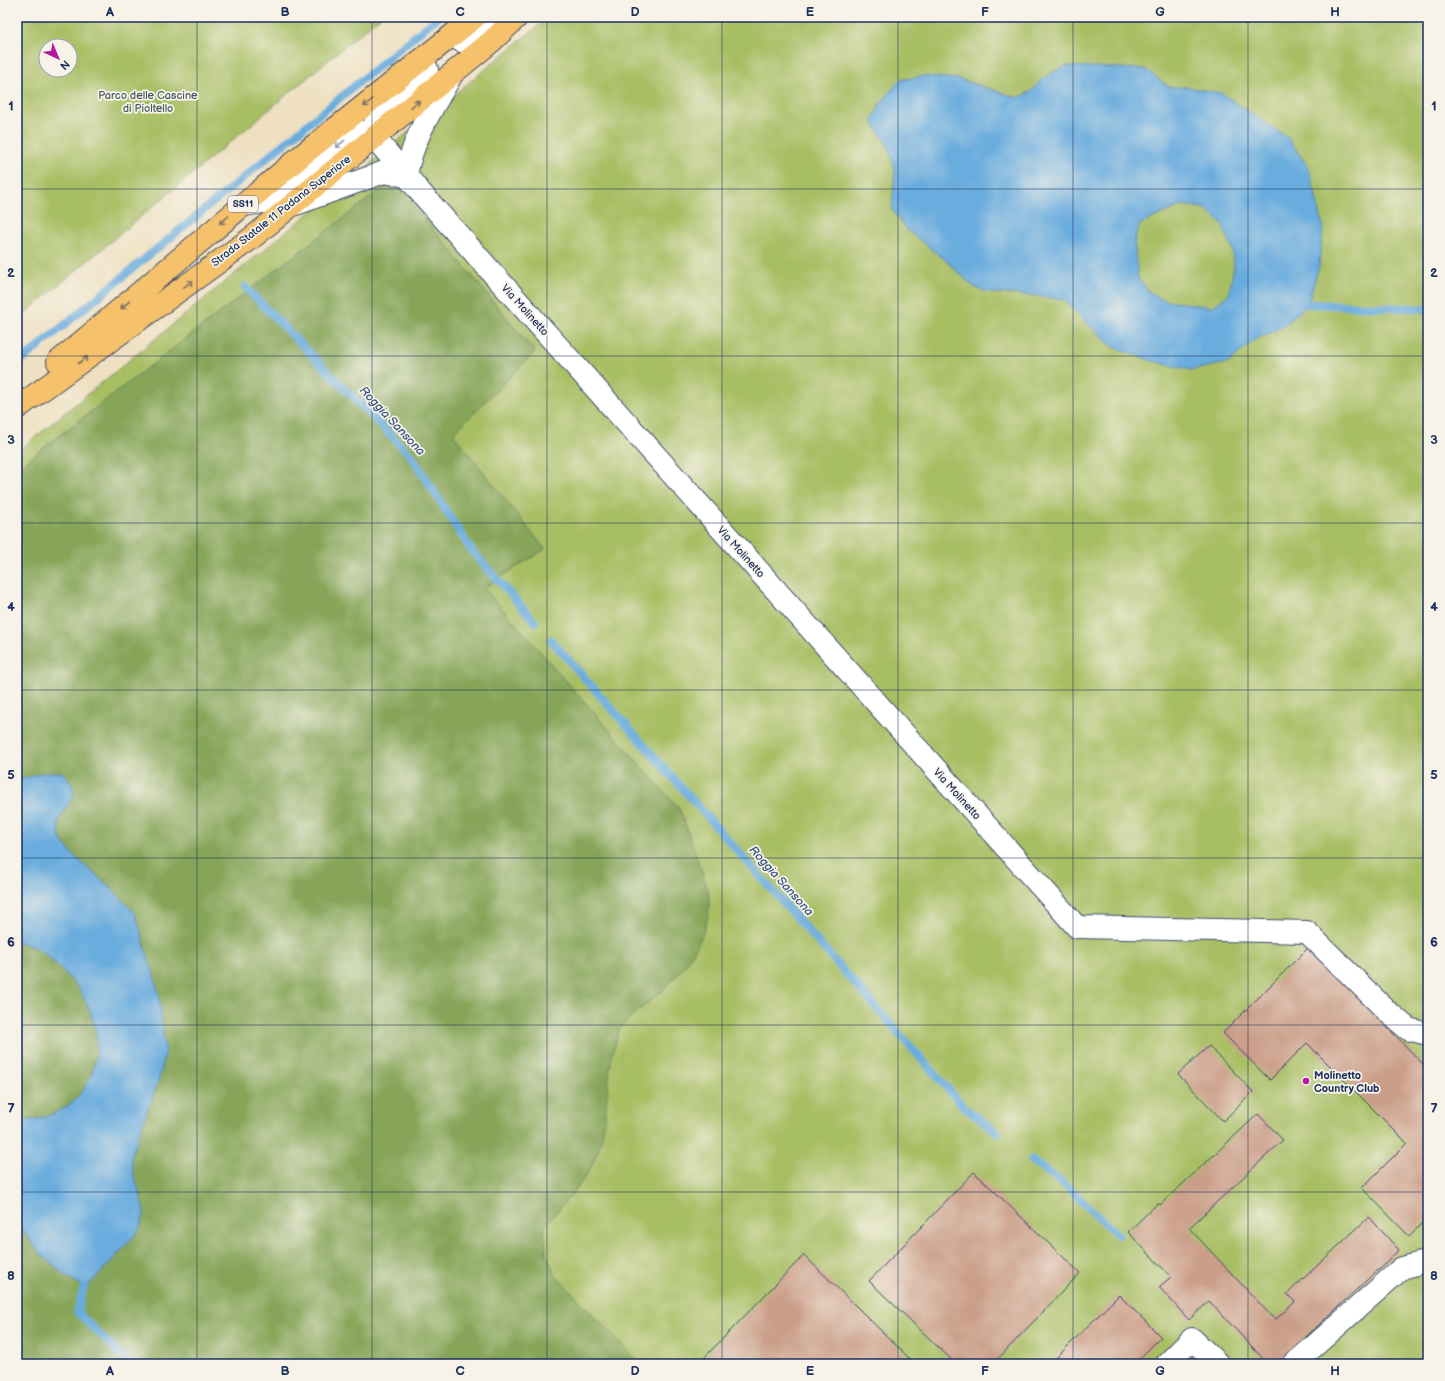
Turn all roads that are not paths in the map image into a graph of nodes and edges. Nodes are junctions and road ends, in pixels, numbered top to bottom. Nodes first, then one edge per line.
1 (474, 17) edge
2 (491, 17) edge
3 (516, 17) edge
4 (453, 72) junction
5 (374, 137) junction
6 (406, 176) junction
7 (242, 205) junction
8 (289, 207) junction
9 (17, 397) edge
10 (17, 408) edge
11 (1428, 1034) edge
12 (1428, 1261) edge
13 (1167, 1364) edge
14 (1218, 1364) edge
15 (1294, 1364) edge

1 -> 7 main road, SS11
2 - 5 lane
3 - 4 main road, Strada Statale 11 Padana Superiore / SS11
5 -> 4 main road, Strada Statale 11 Padana Superiore / SS11
4 - 6 lane
5 - 6 lane, Via Molinetto
5 -> 7 lane
5 - 8 main road, Strada Statale 11 Padana Superiore / SS11
6 - 8 lane
6 - 11 lane, Via Molinetto
7 -> 9 main road, SS11
10 -> 8 main road, Strada Statale 11 Padana Superiore / SS11
12 - 15 lane
13 - 14 lane

